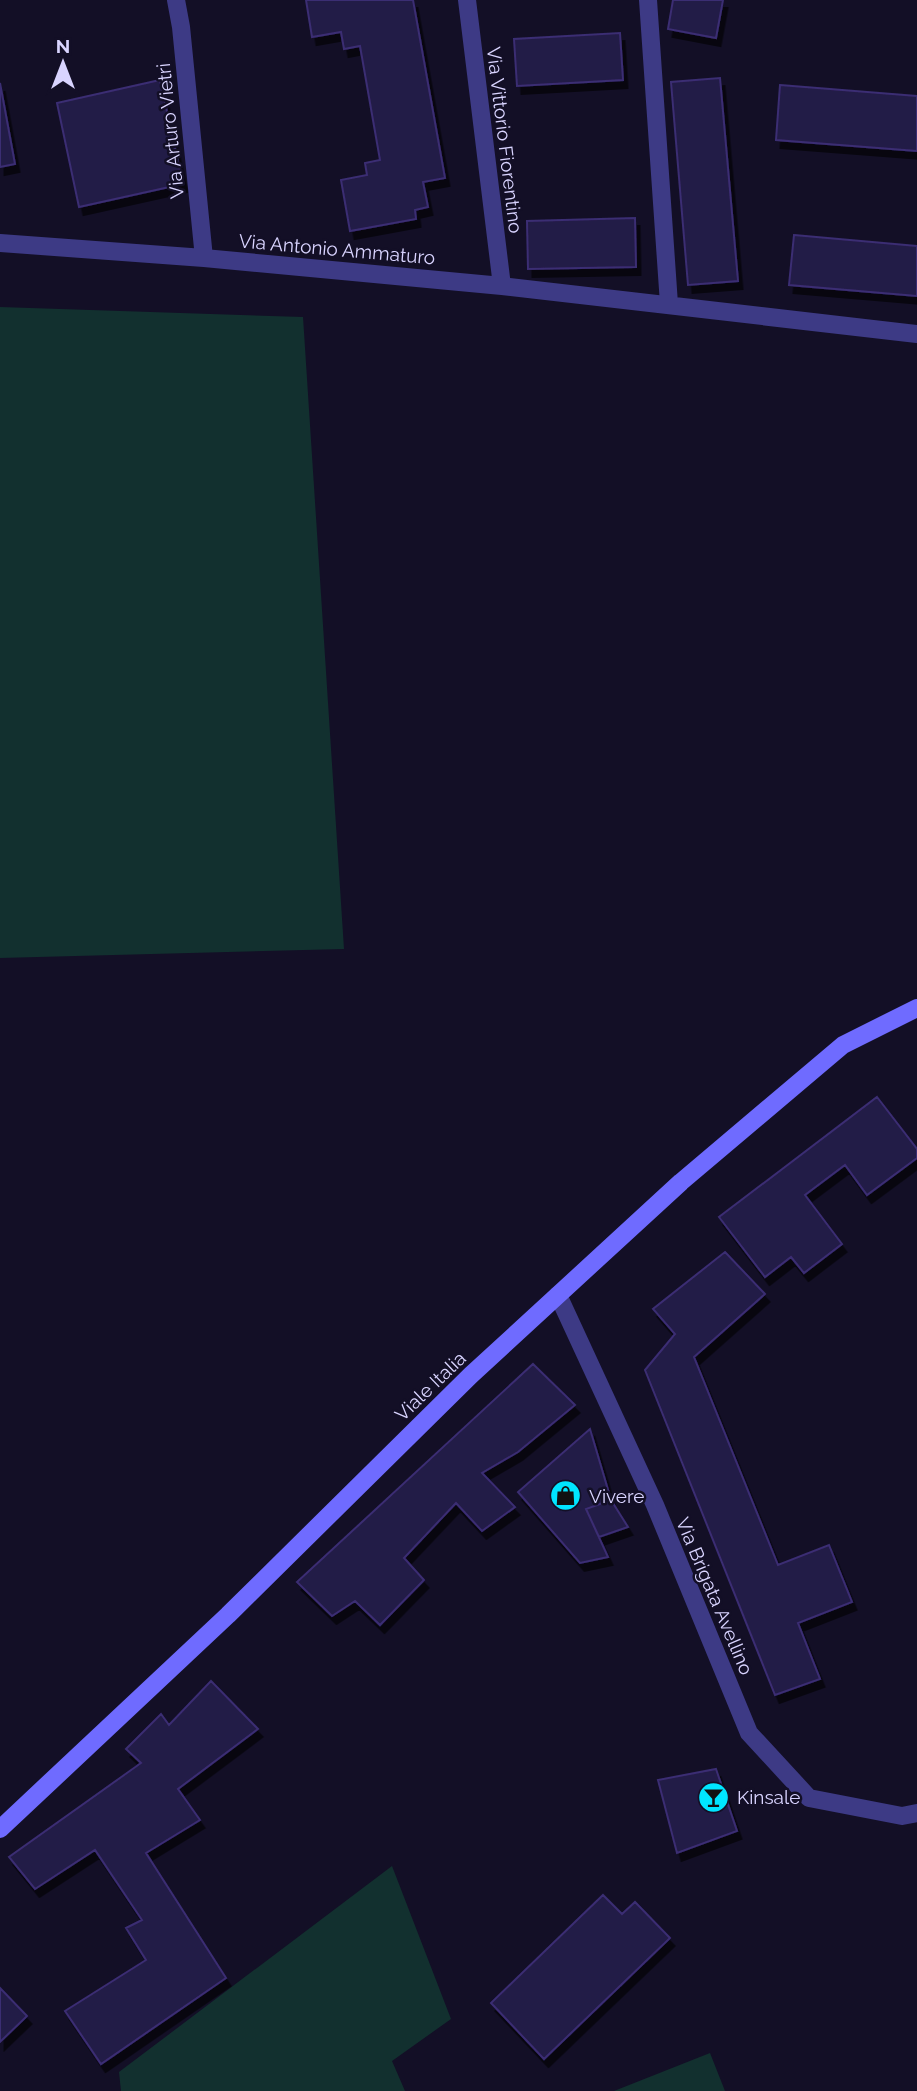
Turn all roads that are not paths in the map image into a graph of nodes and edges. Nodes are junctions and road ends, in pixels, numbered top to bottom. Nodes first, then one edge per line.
1 (176, 0) edge
2 (467, 0) edge
3 (648, 0) edge
4 (0, 243) edge
5 (204, 258) junction
6 (502, 286) junction
7 (669, 304) junction
8 (917, 334) edge
9 (917, 1008) edge
10 (558, 1295) junction
11 (917, 1812) edge
12 (0, 1829) edge

1 - 5 street, Via Arturo Vietri
2 - 6 street, Via Vittorio Fiorentino
3 - 7 street
4 - 5 street, Via Antonio Ammaturo
5 - 6 street, Via Antonio Ammaturo
6 - 7 street, Via Antonio Ammaturo
7 - 8 street, Via Antonio Ammaturo
9 - 10 main road, Viale Italia
10 - 11 street, Via Brigata Avellino
10 - 12 main road, Viale Italia

